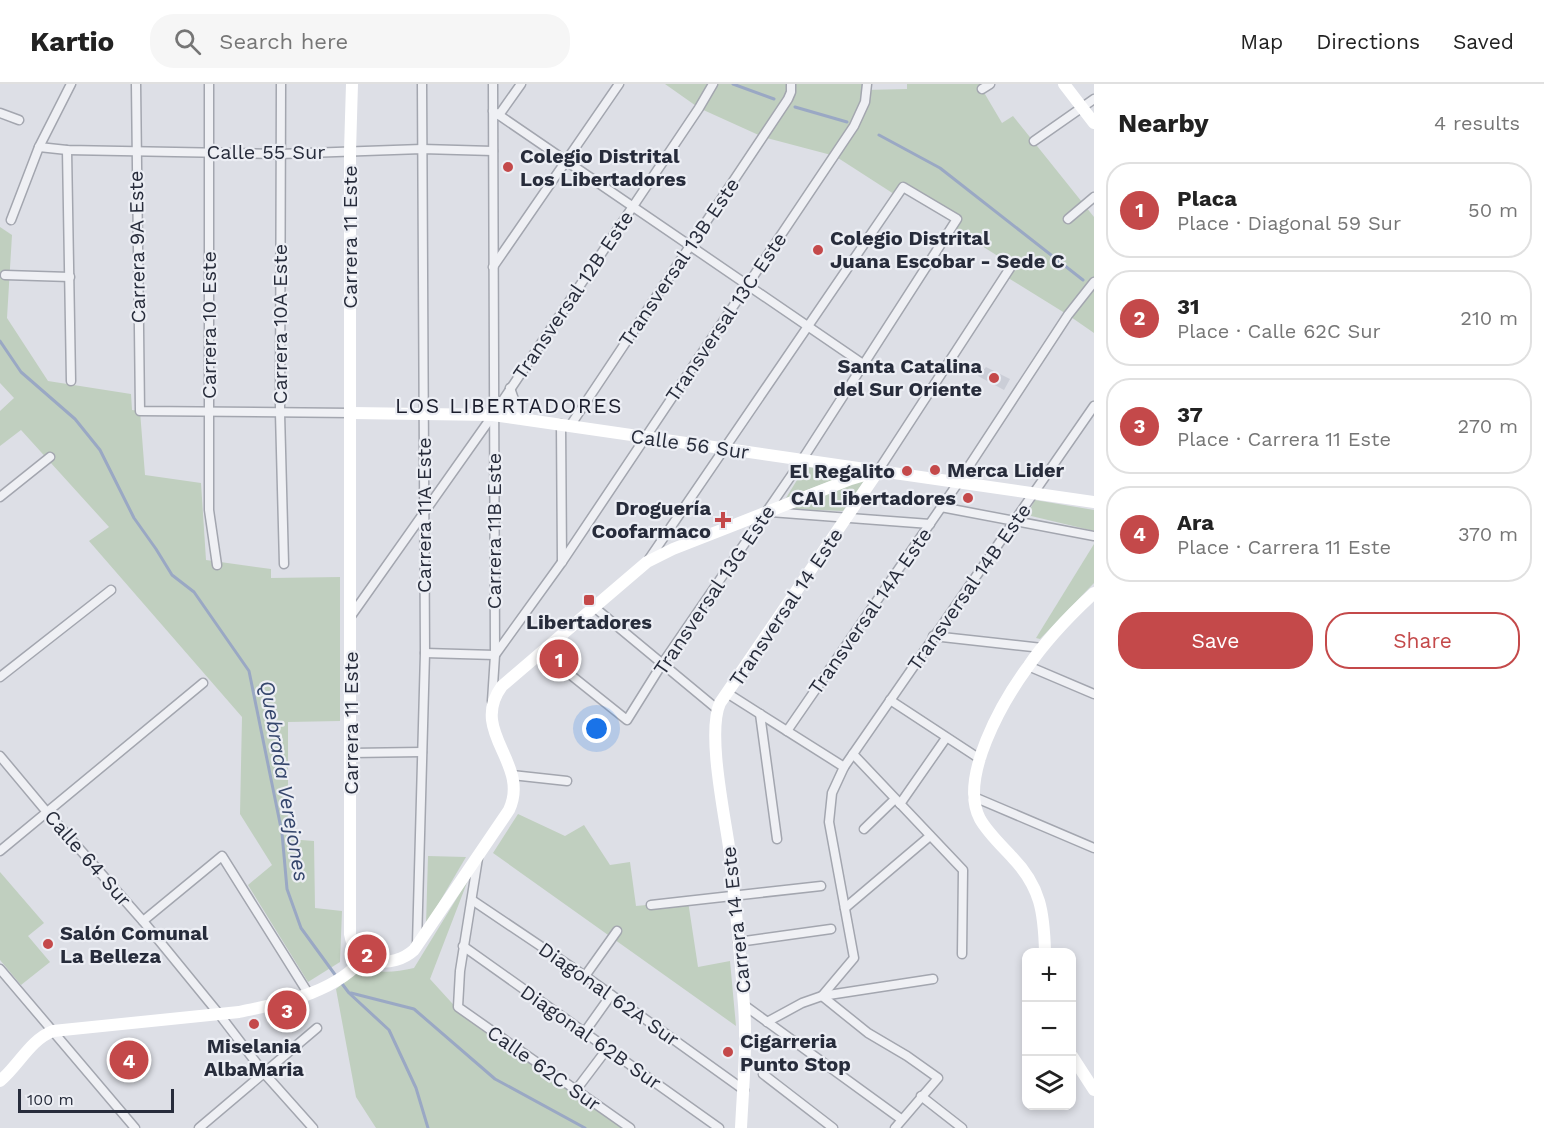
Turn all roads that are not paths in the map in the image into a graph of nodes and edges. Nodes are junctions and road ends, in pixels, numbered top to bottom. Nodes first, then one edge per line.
1 (71, 84) edge
2 (136, 84) edge
3 (209, 84) edge
4 (281, 84) edge
5 (352, 84) edge
6 (422, 84) edge
7 (493, 84) edge
8 (521, 84) edge
9 (619, 84) edge
10 (713, 84) edge
11 (791, 84) edge
12 (867, 84) edge
13 (1064, 84) edge
14 (1094, 99) edge
15 (1082, 107) junction
16 (0, 113) edge
17 (496, 113) junction
18 (19, 120) dead end
19 (1094, 123) edge
20 (1034, 141) dead end
21 (39, 147) junction
22 (422, 149) junction
23 (67, 150) junction
24 (136, 151) junction
25 (350, 151) junction
26 (493, 151) junction
27 (208, 153) junction
28 (279, 154) junction
29 (566, 161) junction
30 (1094, 197) edge
31 (633, 207) junction
32 (1068, 219) dead end
33 (11, 220) dead end
34 (690, 246) junction
35 (1012, 265) dead end
36 (493, 267) junction
37 (5, 275) dead end
38 (70, 277) junction
39 (1094, 282) edge
40 (748, 285) junction
41 (808, 326) junction
42 (864, 364) junction
43 (70, 381) dead end
44 (510, 388) junction
45 (1094, 406) edge
46 (140, 411) joint
47 (209, 412) junction
48 (280, 412) junction
49 (351, 413) junction
50 (423, 414) junction
51 (493, 415) junction
52 (521, 419) junction
53 (566, 425) junction
54 (646, 437) junction
55 (725, 449) junction
56 (50, 457) dead end
57 (802, 460) junction
58 (878, 471) junction
59 (958, 483) junction
60 (1035, 494) junction
61 (0, 497) edge
62 (1094, 502) edge
63 (941, 507) junction
64 (767, 512) junction
65 (424, 513) junction
66 (847, 518) junction
67 (1015, 521) junction
68 (930, 524) junction
69 (1094, 536) edge
70 (562, 562) junction
71 (647, 562) junction
72 (284, 564) dead end
73 (217, 565) dead end
74 (111, 590) dead end
75 (1094, 593) edge
76 (594, 607) junction
77 (351, 616) junction
78 (933, 636) junction
79 (1042, 648) junction
80 (425, 652) junction
81 (542, 652) junction
82 (495, 656) junction
83 (662, 664) junction
84 (1028, 666) junction
85 (0, 677) edge
86 (203, 683) dead end
87 (727, 693) junction
88 (1094, 694) edge
89 (890, 700) junction
90 (492, 702) junction
91 (716, 711) junction
92 (759, 714) junction
93 (787, 731) junction
94 (946, 738) junction
95 (422, 752) junction
96 (351, 753) junction
97 (853, 754) junction
98 (0, 756) edge
99 (980, 759) junction
100 (844, 767) junction
101 (512, 775) junction
102 (567, 781) dead end
103 (974, 797) junction
104 (898, 801) junction
105 (46, 811) junction
106 (864, 829) dead end
107 (930, 836) junction
108 (777, 839) dead end
109 (1094, 848) edge
110 (0, 851) edge
111 (478, 855) junction
112 (821, 886) dead end
113 (734, 896) junction
114 (472, 900) junction
115 (651, 905) dead end
116 (845, 908) junction
117 (143, 921) junction
118 (831, 929) dead end
119 (617, 931) dead end
120 (738, 942) junction
121 (417, 945) junction
122 (464, 946) junction
123 (1045, 948) edge
124 (962, 954) dead end
125 (364, 956) junction
126 (0, 969) edge
127 (585, 976) junction
128 (933, 979) dead end
129 (308, 993) junction
130 (611, 995) junction
131 (822, 996) junction
132 (744, 1005) junction
133 (219, 1014) junction
134 (767, 1022) junction
135 (317, 1028) dead end
136 (53, 1031) junction
137 (584, 1033) junction
138 (607, 1049) junction
139 (1076, 1063) edge
140 (264, 1073) junction
141 (763, 1074) dead end
142 (0, 1081) edge
143 (576, 1090) junction
144 (744, 1090) junction
145 (1094, 1090) edge
146 (921, 1096) junction
147 (902, 1119) junction
148 (135, 1128) edge
149 (199, 1128) edge
150 (313, 1128) edge
151 (630, 1128) edge
152 (719, 1128) edge
153 (741, 1128) edge
154 (833, 1128) edge
155 (895, 1128) edge
156 (962, 1128) edge

1 - 21 street
2 - 24 street, Carrera 9A Este
3 - 27 street, Carrera 10 Este
4 - 28 street, Carrera 10A Este
5 - 25 street, Carrera 11 Este
6 - 22 street, Carrera 11A Este
7 - 17 street, Carrera 11B Este
8 - 17 street
9 - 29 street
10 - 31 street, Transversal 12B Este
11 - 34 street, Transversal 13B Este
12 - 40 street, Transversal 13C Este
13 - 15 street
14 - 15 street
15 - 19 street
15 - 20 street
16 - 18 street
17 - 26 street, Carrera 11B Este
17 - 29 street
21 - 23 street, Calle 55 Sur
21 - 33 street
22 - 25 street, Calle 55 Sur
22 - 26 street, Calle 55 Sur
22 - 50 street, Carrera 11A Este
23 - 24 street, Calle 55 Sur
23 - 38 street
24 - 27 street, Calle 55 Sur
24 - 46 street, Carrera 9A Este
25 - 28 street, Calle 55 Sur
25 - 49 street, Carrera 11 Este
26 - 36 street, Carrera 11B Este
27 - 28 street, Calle 55 Sur
27 - 47 street, Carrera 10 Este
28 - 48 street, Carrera 10A Este
29 - 31 street
29 - 36 street
30 - 32 street
31 - 34 street
31 - 44 street, Transversal 12B Este
34 - 40 street
34 - 53 street, Transversal 13B Este
35 - 58 street
36 - 51 street, Carrera 11B Este
37 - 38 street
38 - 43 street
39 - 59 street, Transversal 14A Este
40 - 41 street
40 - 54 street, Transversal 13C Este
41 - 42 street
41 - 42 street, Transversal 13G Este
41 - 55 street
42 - 57 street, Transversal 13G Este
44 - 51 street, Transversal 12B Este
44 - 52 street
45 - 60 street, Transversal 14B Este
46 - 47 street, Calle 56 Sur
47 - 48 street, Calle 56 Sur
47 - 73 street, Carrera 10 Este
48 - 49 street, Calle 56 Sur
48 - 72 street, Carrera 10A Este
49 - 50 street, Calle 56 Sur
49 - 77 street, Carrera 11 Este
50 - 51 street, Calle 56 Sur
50 - 65 street, Carrera 11A Este
51 - 52 street, Calle 56 Sur
51 - 65 street, Transversal 12B Este
51 - 82 street, Carrera 11B Este
52 - 53 street, Calle 56 Sur
53 - 54 street, Calle 56 Sur
53 - 70 street
54 - 55 street, Calle 56 Sur
54 - 70 street, Transversal 13C Este
55 - 57 street, Calle 56 Sur
55 - 71 street
56 - 61 street
57 - 58 street, Calle 56 Sur
57 - 64 street, Transversal 13G Este
58 - 59 street, Calle 56 Sur
58 - 64 street
58 - 66 street, Transversal 14 Este
59 - 60 street, Calle 56 Sur
59 - 63 street, Transversal 14A Este
60 - 62 street, Calle 56 Sur
60 - 67 street, Transversal 14B Este
63 - 67 street
63 - 68 street, Transversal 14A Este
64 - 66 street
64 - 71 street
64 - 83 street, Transversal 13G Este
65 - 77 street, Transversal 12B Este
65 - 80 street, Carrera 11A Este
66 - 68 street
66 - 87 street, Transversal 14 Este
67 - 69 street
67 - 78 street, Transversal 14B Este
68 - 93 street, Transversal 14A Este
70 - 82 street, Transversal 13C Este
71 - 76 street
74 - 85 street
75 - 79 street
76 - 81 street
76 - 83 street
77 - 96 street, Carrera 11 Este
78 - 79 street
78 - 89 street, Transversal 14B Este
79 - 84 street
80 - 82 street
80 - 95 street, Carrera 11A Este
81 - 83 street, Transversal 13G Este
81 - 90 street
82 - 90 street, Carrera 11B Este
83 - 91 street
84 - 88 street
84 - 99 street
86 - 105 street
87 - 91 street, Transversal 14 Este
87 - 92 street
89 - 94 street
89 - 97 street, Transversal 14B Este
90 - 101 street, Carrera 11B Este
91 - 113 street, Carrera 14 Este
92 - 93 street
92 - 108 street
93 - 100 street
94 - 99 street
94 - 104 street
95 - 96 street
95 - 121 street, Carrera 11A Este
96 - 125 street, Carrera 11 Este
97 - 100 street, Transversal 14B Este
97 - 104 street
98 - 105 street, Calle 64 Sur
99 - 103 street
100 - 116 street, Transversal 14B Este
101 - 102 street
101 - 111 street, Carrera 11B Este
103 - 109 street
103 - 123 street
104 - 106 street
104 - 107 street
105 - 110 street
105 - 117 street, Calle 64 Sur
107 - 116 street
107 - 124 street
111 - 114 street
111 - 121 street, Carrera 11B Este
112 - 113 street
113 - 115 street
113 - 120 street, Carrera 14 Este
114 - 122 street
114 - 127 street, Diagonal 62A Sur
116 - 131 street, Transversal 14B Este
117 - 129 street
117 - 133 street, Calle 64 Sur
118 - 120 street
119 - 127 street
120 - 132 street, Carrera 14 Este
121 - 125 street
122 - 137 street, Diagonal 62B Sur
122 - 143 street, Calle 62C Sur
125 - 129 street
126 - 136 street
127 - 130 street, Diagonal 62A Sur
128 - 131 street
129 - 133 street
130 - 137 street
130 - 144 street, Diagonal 62A Sur
131 - 134 street
131 - 146 street
132 - 134 street
132 - 144 street, Carrera 14 Este
133 - 136 street
133 - 140 street, Calle 64 Sur
134 - 147 street
135 - 140 street
136 - 142 street
136 - 148 street
137 - 138 street, Diagonal 62B Sur
138 - 143 street
138 - 152 street, Diagonal 62B Sur
139 - 145 street
140 - 149 street
140 - 150 street, Calle 64 Sur
141 - 154 street
143 - 151 street, Calle 62C Sur
144 - 153 street, Carrera 14 Este
146 - 147 street
146 - 156 street
147 - 155 street

